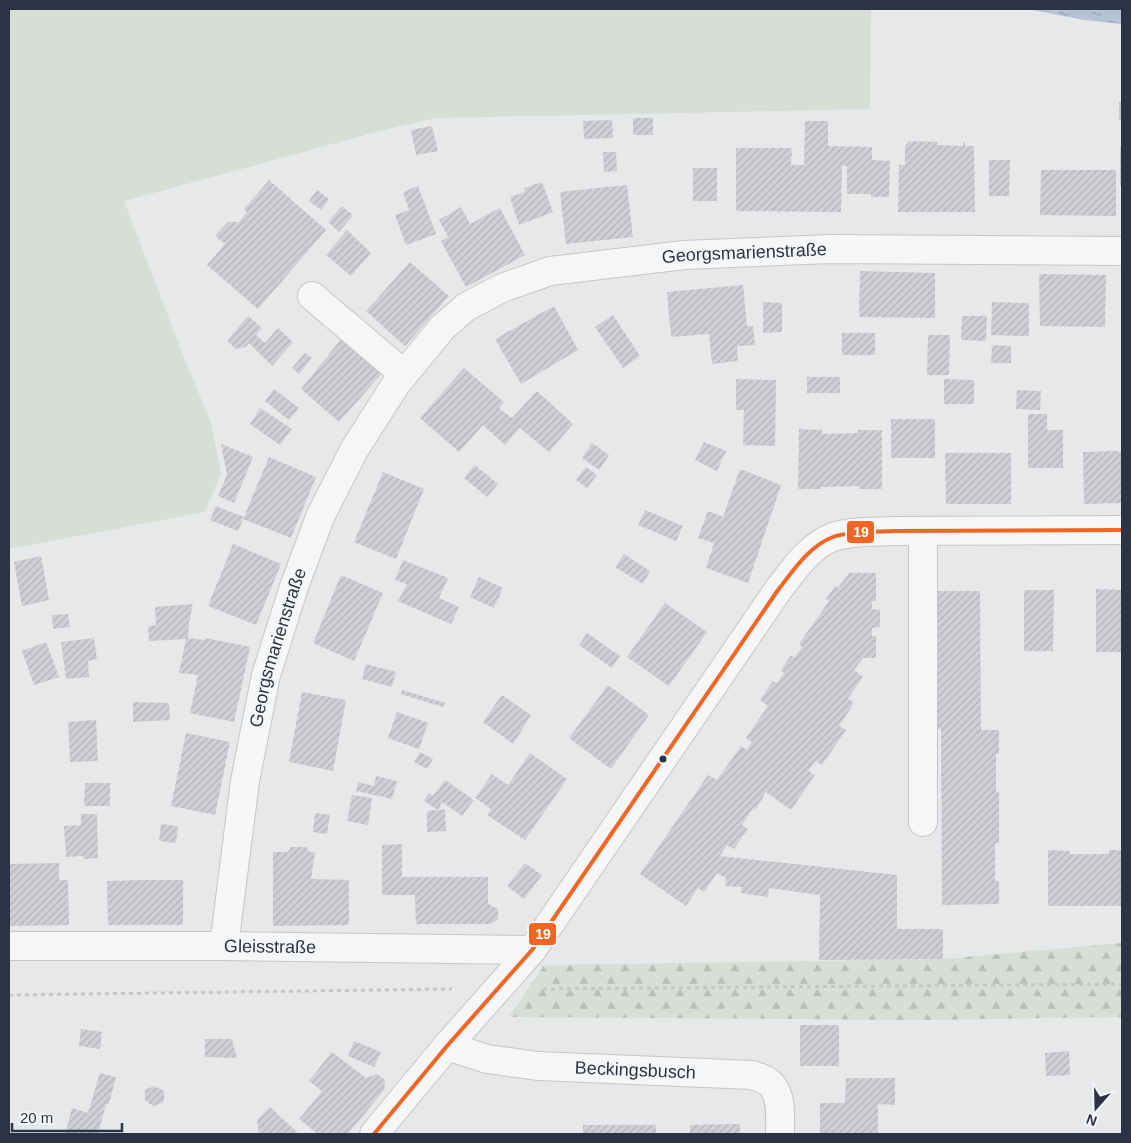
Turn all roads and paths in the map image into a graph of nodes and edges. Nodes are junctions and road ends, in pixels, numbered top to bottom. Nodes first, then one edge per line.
1 (1122, 251) edge
2 (312, 296) dead end
3 (404, 374) junction
4 (1122, 530) edge
5 (923, 531) junction
6 (923, 822) dead end
7 (9, 946) edge
8 (224, 946) junction
9 (532, 950) junction
10 (1122, 984) edge
11 (498, 988) junction
12 (9, 995) edge
13 (447, 1046) junction
14 (374, 1134) edge
15 (780, 1134) edge

1 - 3 street, Georgsmarienstraße
2 - 3 street
3 - 8 street, Georgsmarienstraße
4 - 5 street
5 - 6 street
5 - 9 street
7 - 8 street, Gleisstraße
8 - 9 street, Gleisstraße
9 - 11 street
10 - 11 path
11 - 12 path
11 - 13 street
13 - 14 street
13 - 15 street, Beckingsbusch

